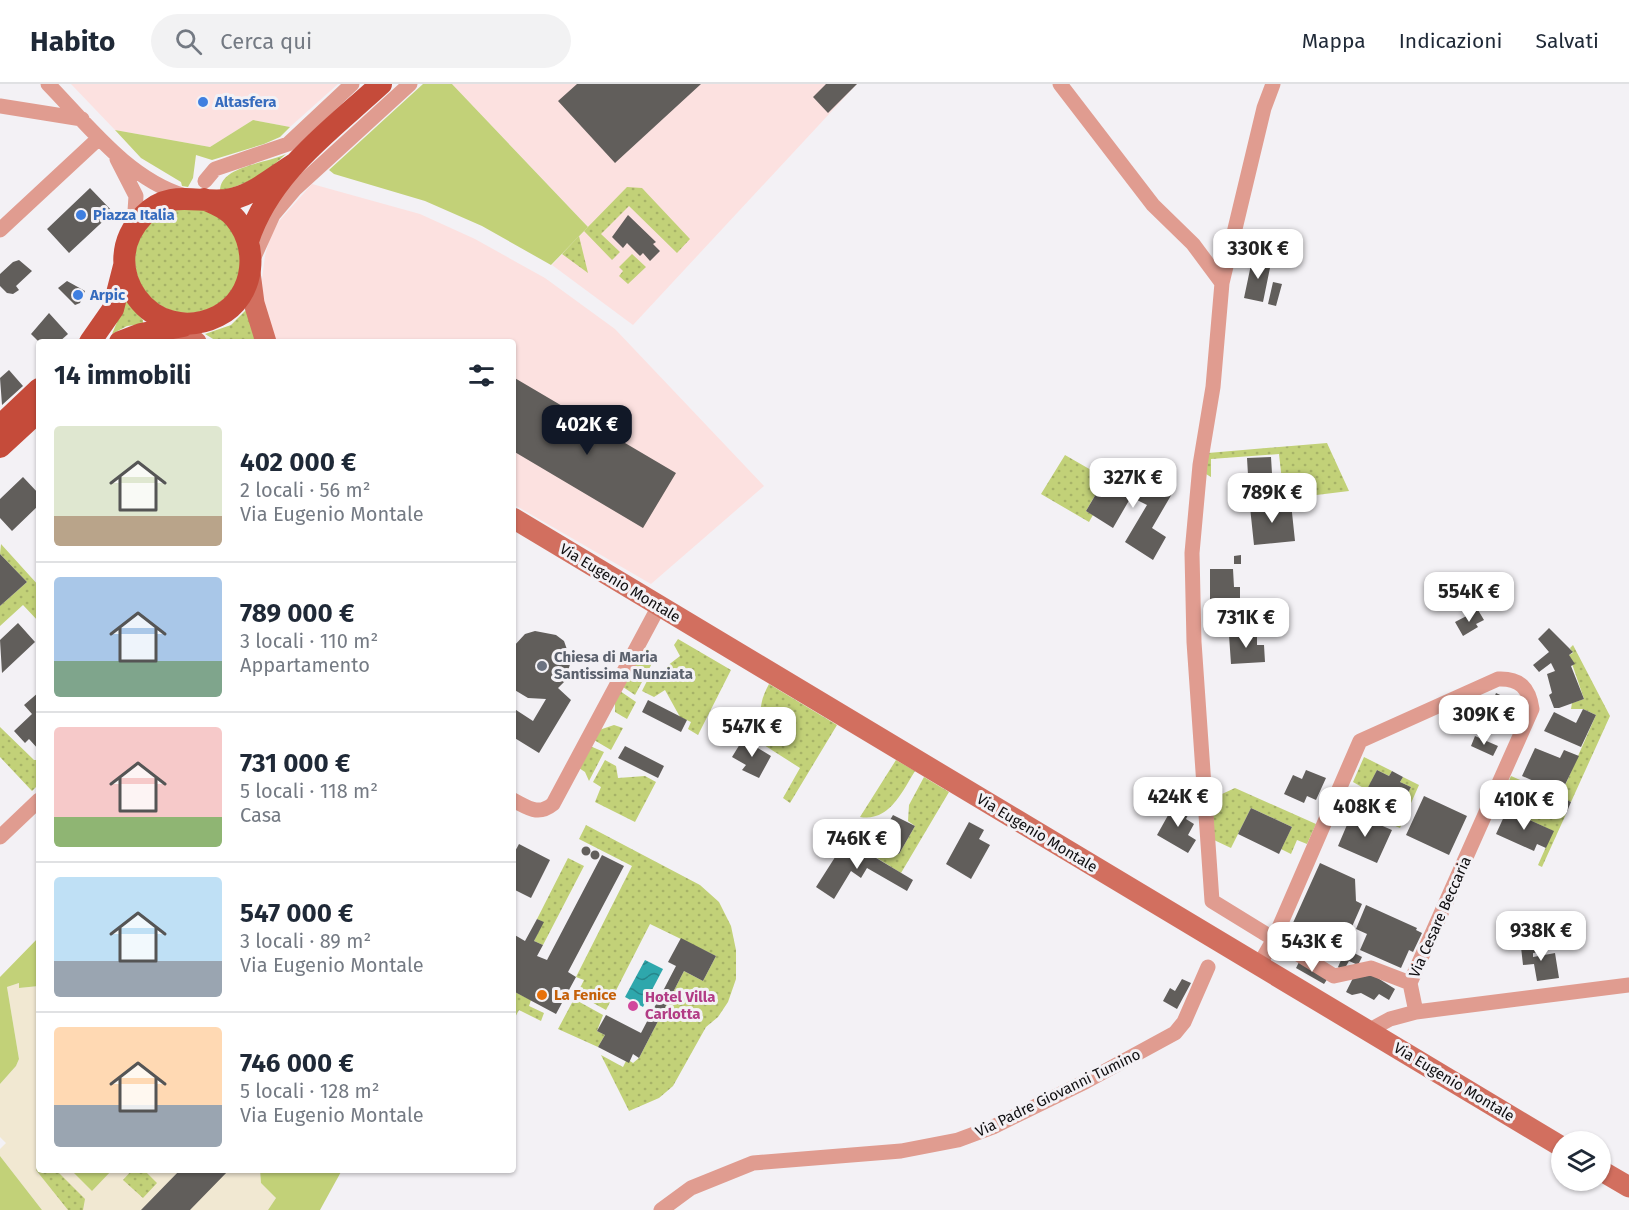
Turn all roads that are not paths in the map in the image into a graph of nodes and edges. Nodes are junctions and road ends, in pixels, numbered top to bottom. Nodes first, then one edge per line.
1 (48, 84) edge
2 (352, 84) edge
3 (381, 84) edge
4 (410, 84) edge
5 (1060, 84) edge
6 (1273, 84) edge
7 (0, 106) edge
8 (82, 119) junction
9 (99, 138) junction
10 (113, 152) junction
11 (294, 164) junction
12 (199, 192) junction
13 (134, 226) junction
14 (0, 230) edge
15 (248, 241) junction
16 (124, 265) junction
17 (251, 268) junction
18 (1222, 283) junction
19 (176, 330) edge
20 (92, 339) edge
21 (134, 339) edge
22 (265, 339) edge
23 (36, 392) edge
24 (36, 414) edge
25 (0, 426) edge
26 (0, 447) edge
27 (516, 520) edge
28 (659, 606) junction
29 (516, 802) edge
30 (36, 804) edge
31 (0, 837) edge
32 (1274, 939) junction
33 (1259, 965) junction
34 (1208, 967) dead end
35 (1410, 983) junction
36 (1629, 985) edge
37 (1416, 1012) junction
38 (1368, 1031) junction
39 (1551, 1140) edge
40 (1611, 1176) edge
41 (1629, 1187) edge
42 (662, 1210) edge

1 - 8 street
2 - 12 street
3 - 11 main road
4 - 17 street
5 - 18 street
6 - 18 street
7 - 8 street
8 - 9 street
9 - 10 street
9 - 14 street
10 - 12 street
10 - 13 street
11 - 12 main road
11 - 15 main road
12 - 13 main road
12 - 15 main road
13 - 16 main road
15 - 17 main road
16 - 19 main road
16 - 20 main road
17 - 19 main road
17 - 22 main road
18 - 32 street
19 - 21 main road
23 - 25 main road
24 - 26 main road
27 - 28 main road, Via Eugenio Montale
28 - 29 street
28 - 33 main road, Via Eugenio Montale
30 - 31 street
32 - 33 street, Via Cesare Beccaria
32 - 35 street
32 - 35 street, Via Cesare Beccaria
33 - 38 main road, Via Eugenio Montale
34 - 42 street, Via Padre Giovanni Tumino
35 - 37 street, Via Cesare Beccaria
36 - 37 street
37 - 38 street
38 - 39 main road, Via Eugenio Montale
40 - 41 main road

